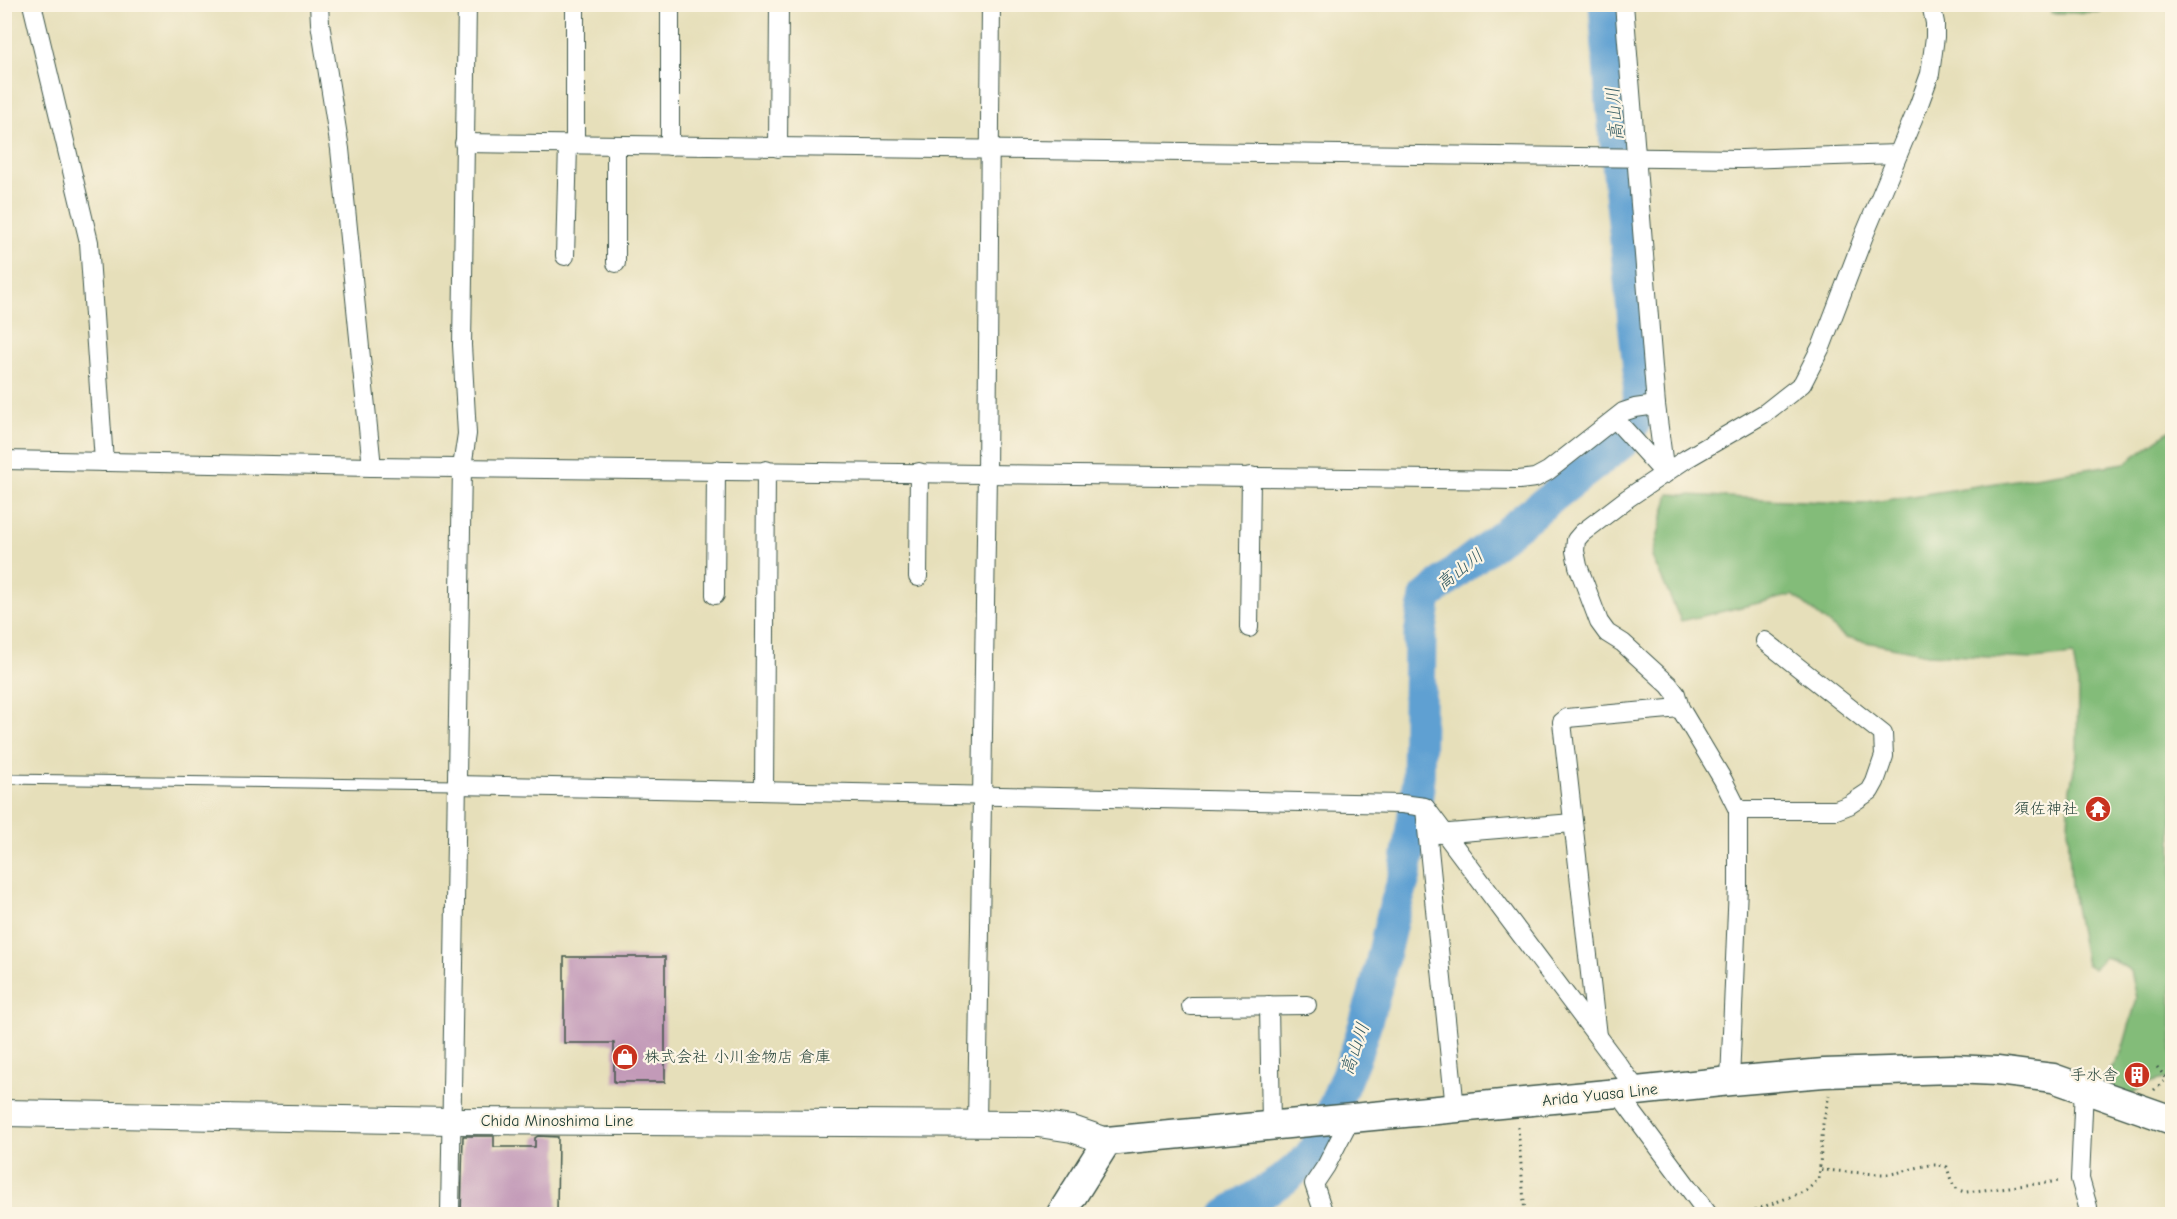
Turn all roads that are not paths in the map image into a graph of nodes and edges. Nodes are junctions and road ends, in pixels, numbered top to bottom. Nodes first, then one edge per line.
1 (32, 4) edge
2 (319, 4) edge
3 (467, 4) edge
4 (575, 4) edge
5 (670, 4) edge
6 (778, 4) edge
7 (991, 4) edge
8 (1624, 4) edge
9 (1931, 4) edge
10 (464, 143) junction
11 (571, 145) junction
12 (616, 145) junction
13 (670, 146) junction
14 (778, 148) junction
15 (989, 151) junction
16 (1898, 154) junction
17 (1636, 158) junction
18 (565, 256) dead end
19 (616, 263) dead end
20 (1656, 405) junction
21 (1615, 419) junction
22 (4, 460) edge
23 (104, 462) junction
24 (372, 467) junction
25 (462, 467) junction
26 (716, 470) junction
27 (766, 470) junction
28 (919, 472) junction
29 (987, 473) junction
30 (1665, 474) junction
31 (1251, 476) junction
32 (918, 577) dead end
33 (715, 596) dead end
34 (1250, 628) dead end
35 (1765, 641) dead end
36 (1680, 708) junction
37 (4, 779) edge
38 (456, 785) junction
39 (764, 791) junction
40 (982, 795) junction
41 (1737, 810) junction
42 (1573, 823) junction
43 (1437, 834) junction
44 (1269, 1005) junction
45 (1307, 1005) dead end
46 (1191, 1006) dead end
47 (1598, 1038) junction
48 (1730, 1081) junction
49 (2084, 1088) junction
50 (1628, 1092) junction
51 (1455, 1109) junction
52 (4, 1113) edge
53 (1346, 1119) junction
54 (450, 1120) junction
55 (2172, 1120) edge
56 (977, 1124) junction
57 (1271, 1125) junction
58 (1107, 1141) junction
59 (450, 1215) edge
60 (1060, 1215) edge
61 (1324, 1215) edge
62 (1708, 1215) edge
63 (2087, 1215) edge

1 - 23 street
2 - 24 street
3 - 10 street
4 - 11 street
5 - 13 street
6 - 14 street
7 - 15 street
8 - 17 street
9 - 16 street
10 - 11 street
10 - 25 street
11 - 12 street
11 - 18 street
12 - 13 street
12 - 19 street
13 - 14 street
14 - 15 street
15 - 17 street
15 - 29 street
16 - 17 street
16 - 30 street
17 - 20 street
20 - 21 street
20 - 30 street
21 - 30 street
21 - 31 street
22 - 23 street
23 - 24 street
24 - 25 street
25 - 26 street
25 - 38 street
26 - 27 street
26 - 33 street
27 - 28 street
27 - 39 street
28 - 29 street
28 - 32 street
29 - 31 street
29 - 40 street
30 - 36 street
31 - 34 street
35 - 41 street
36 - 41 street
36 - 42 street
37 - 38 lane
38 - 39 street
38 - 54 street
39 - 40 street
40 - 43 street
40 - 56 street
41 - 48 street
42 - 43 street
42 - 47 street
43 - 47 street
43 - 51 street
44 - 45 street
44 - 46 street
44 - 57 street
47 - 50 street
48 - 49 main road, Arida Yuasa Line
48 - 50 main road, Arida Yuasa Line
49 - 55 main road, Arida Yuasa Line
49 - 63 street
50 - 51 main road, Arida Yuasa Line
50 - 62 street
51 - 53 main road, Arida Yuasa Line
52 - 54 main road, Chida Minoshima Line
53 - 57 main road, Arida Yuasa Line
53 - 61 street
54 - 56 main road, Chida Minoshima Line
54 - 59 street
56 - 58 main road, Chida Minoshima Line
57 - 58 main road, Arida Yuasa Line
58 - 60 main road

